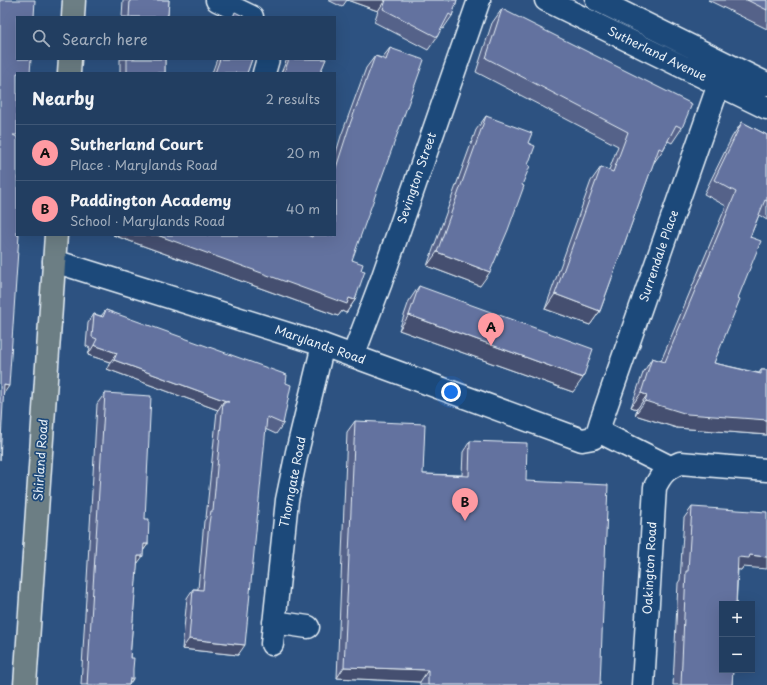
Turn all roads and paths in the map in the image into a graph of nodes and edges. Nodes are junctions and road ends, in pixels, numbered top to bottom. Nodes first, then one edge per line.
1 (74, 0) edge
2 (217, 0) edge
3 (479, 0) edge
4 (546, 0) edge
5 (597, 0) edge
6 (73, 16) edge
7 (250, 16) edge
8 (70, 60) edge
9 (268, 60) edge
10 (728, 65) junction
11 (69, 72) edge
12 (264, 72) edge
13 (719, 84) junction
14 (767, 84) edge
15 (767, 108) edge
16 (56, 236) edge
17 (54, 261) junction
18 (323, 345) junction
19 (353, 356) junction
20 (590, 435) junction
21 (675, 465) junction
22 (767, 470) edge
23 (274, 622) junction
24 (308, 627) dead end
25 (272, 644) dead end
26 (26, 685) edge
27 (643, 685) edge

1 - 6 main road
2 - 7 street
3 - 19 street, Sevington Street
4 - 13 street, Sutherland Avenue
5 - 10 street, Sutherland Avenue
8 - 11 main road
9 - 12 street
10 - 13 street, Surrendale Place
10 - 14 street, Sutherland Avenue
13 - 15 street, Sutherland Avenue
13 - 20 street, Surrendale Place
16 - 17 main road, Shirland Road
17 - 18 street, Marylands Road
17 - 26 main road, Shirland Road
18 - 19 street, Marylands Road
18 - 23 street, Thorngate Road
19 - 20 street, Marylands Road
20 - 21 street, Marylands Road
21 - 22 street, Marylands Road
21 - 27 street, Oakington Road
23 - 24 street
23 - 25 street, Thorngate Road

